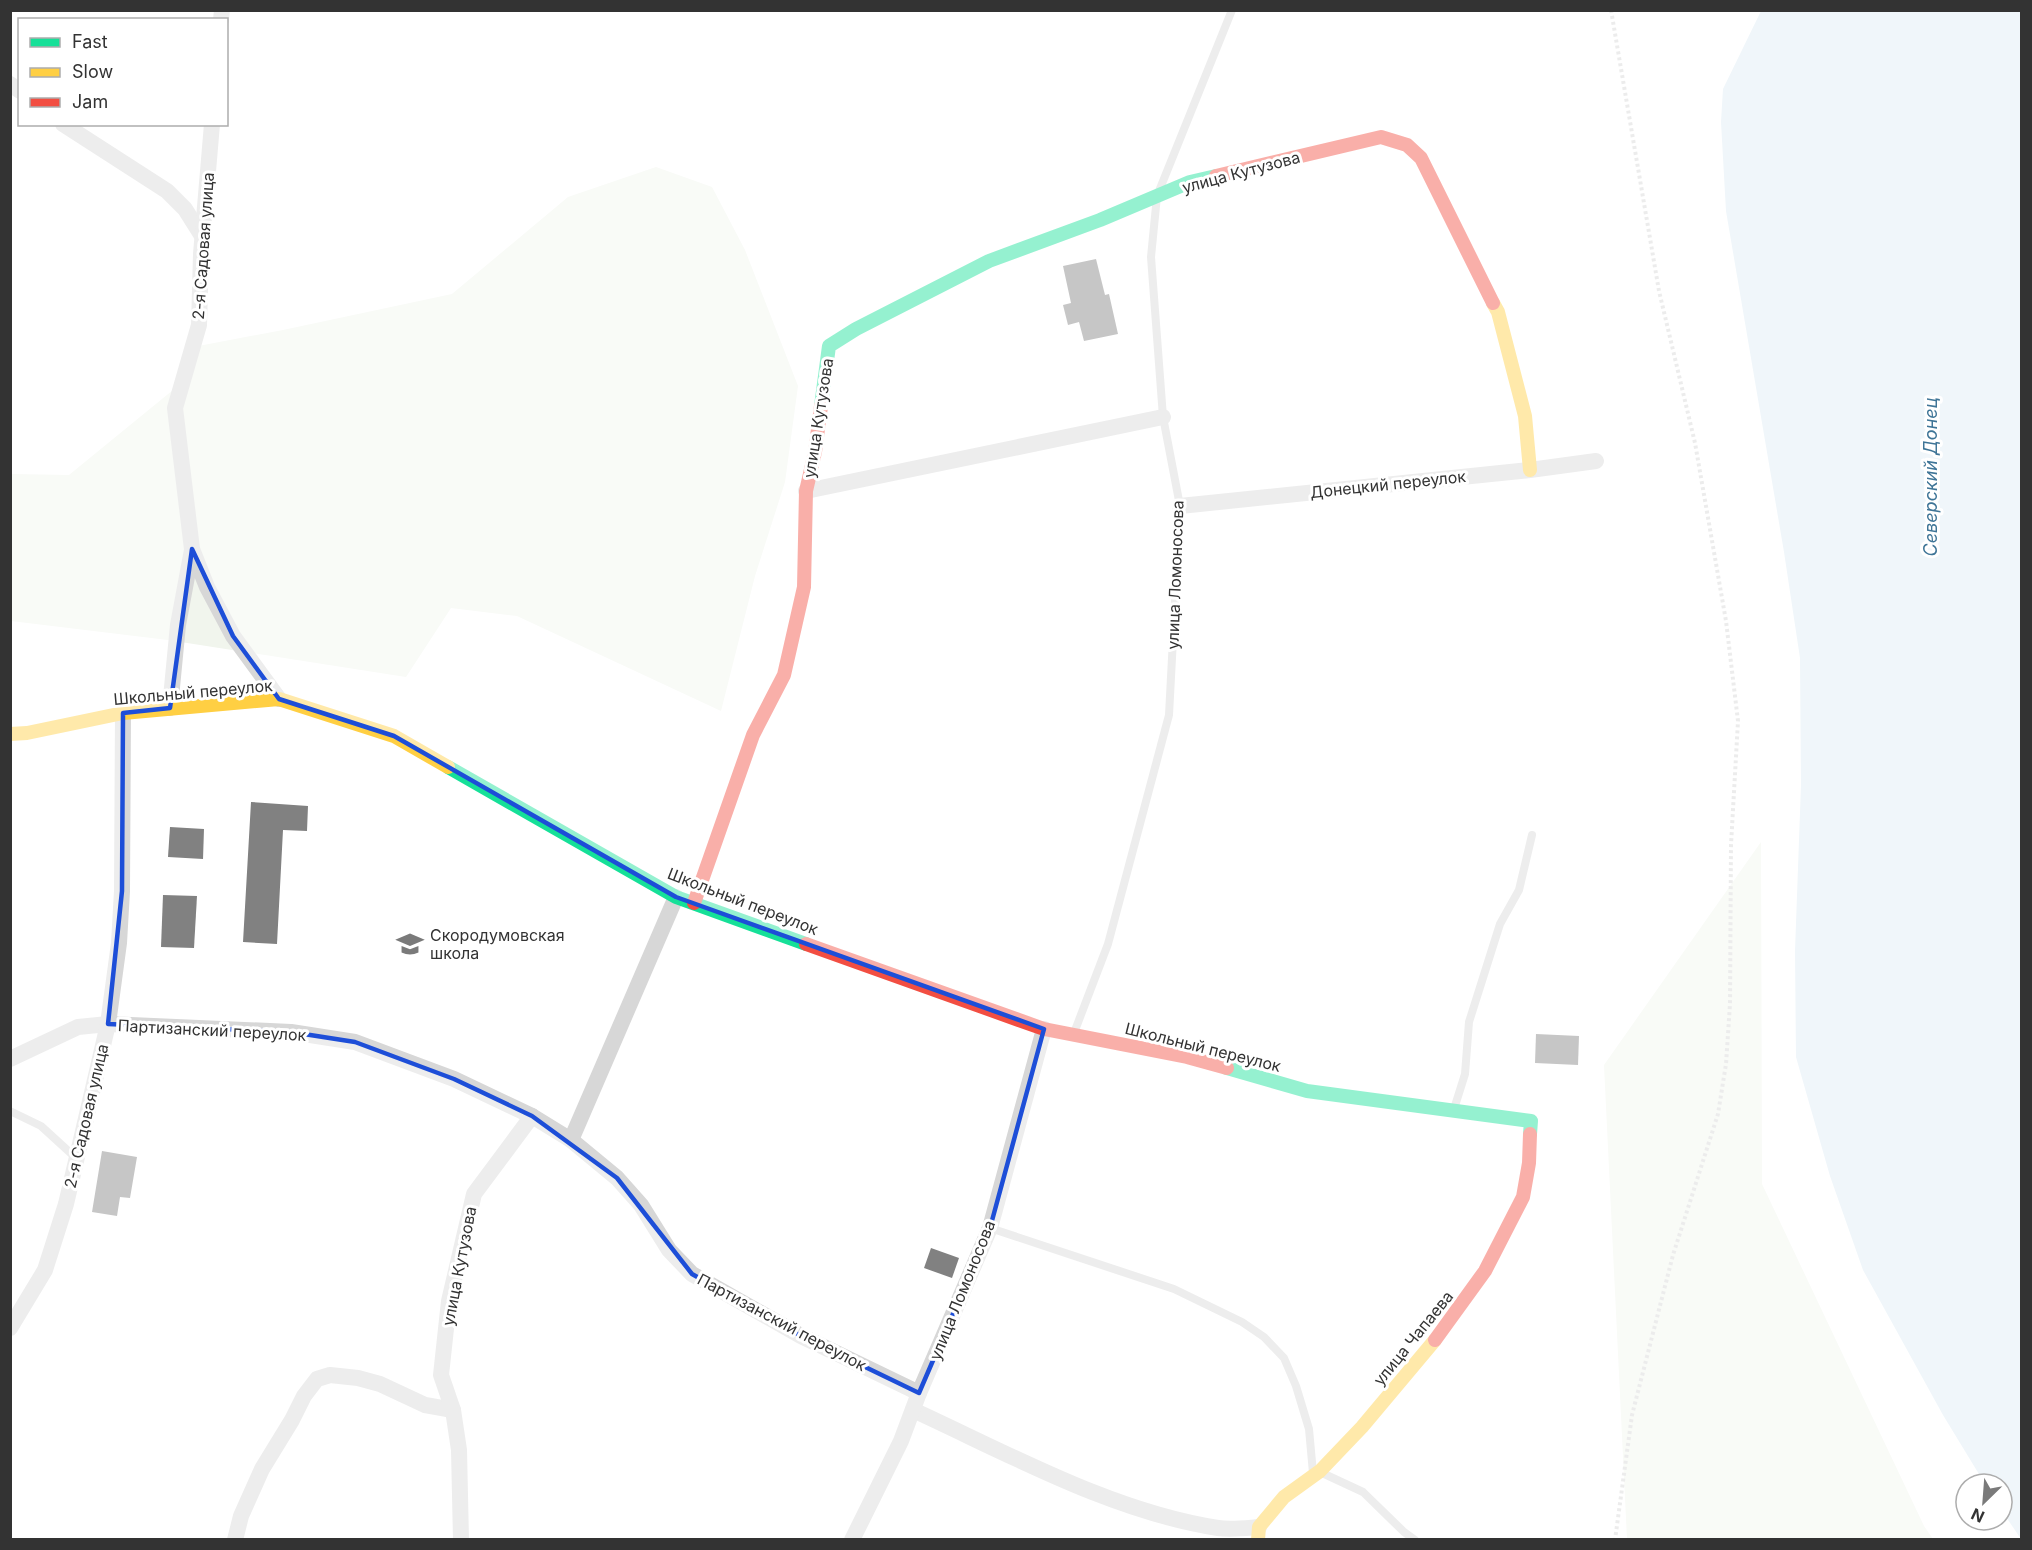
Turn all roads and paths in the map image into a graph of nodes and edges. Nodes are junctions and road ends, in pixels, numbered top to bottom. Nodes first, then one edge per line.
1 (1232, 10) edge
2 (1611, 10) edge
3 (66, 126) edge
4 (212, 126) edge
5 (1157, 196) junction
6 (202, 236) junction
7 (1163, 417) junction
8 (1596, 461) dead end
9 (1530, 470) junction
10 (806, 491) junction
11 (1180, 506) junction
12 (192, 549) junction
13 (279, 699) junction
14 (170, 708) junction
15 (123, 713) junction
16 (10, 734) edge
17 (1532, 835) dead end
18 (676, 897) junction
19 (694, 903) junction
20 (108, 1024) junction
21 (1044, 1029) junction
22 (1073, 1034) junction
23 (10, 1059) edge
24 (10, 1111) edge
25 (1453, 1112) junction
26 (532, 1116) junction
27 (1532, 1121) joint
28 (571, 1140) junction
29 (77, 1158) junction
30 (990, 1228) junction
31 (10, 1328) edge
32 (919, 1393) junction
33 (453, 1410) junction
34 (913, 1410) junction
35 (1317, 1474) junction
36 (1258, 1533) edge
37 (235, 1539) edge
38 (461, 1539) edge
39 (852, 1539) edge
40 (1416, 1539) edge
41 (1615, 1539) edge

1 - 5 lane, улица Ломоносова
2 - 41 path
3 - 6 street
4 - 6 street, 2-я Садовая улица
5 - 7 lane, улица Ломоносова
5 - 9 street, улица Кутузова
5 - 10 street, улица Кутузова
6 - 12 street, 2-я Садовая улица
7 - 10 street, улица Кутузова
7 - 11 lane, улица Ломоносова
8 - 9 street, Донецкий переулок
9 - 11 street, Донецкий переулок
10 - 19 street, улица Кутузова
11 - 22 lane, улица Ломоносова
12 - 13 street, 2-я Садовая улица
12 - 14 street
13 - 14 street, Школьный переулок
13 - 18 street, Школьный переулок
14 - 15 street, Школьный переулок
15 - 16 street, Школьный переулок
15 - 20 street, 2-я Садовая улица
17 - 25 lane
18 - 19 street, Школьный переулок
18 - 28 street
19 - 21 street, Школьный переулок
20 - 23 street, Партизанский переулок
20 - 26 street, Партизанский переулок
20 - 29 street, 2-я Садовая улица
21 - 22 street, Школьный переулок
21 - 30 street, улица Ломоносова
22 - 25 street, Школьный переулок
24 - 29 lane
25 - 27 street, Школьный переулок
26 - 28 street, Партизанский переулок
26 - 33 street, улица Кутузова
27 - 35 street, улица Чапаева
28 - 32 street, Партизанский переулок
29 - 31 street, 2-я Садовая улица
30 - 32 street, улица Ломоносова
30 - 35 lane
32 - 34 street, улица Ломоносова
33 - 37 street
33 - 38 street, улица Кутузова
34 - 36 street
34 - 39 street, улица Ломоносова
35 - 36 street, улица Чапаева
35 - 40 lane

